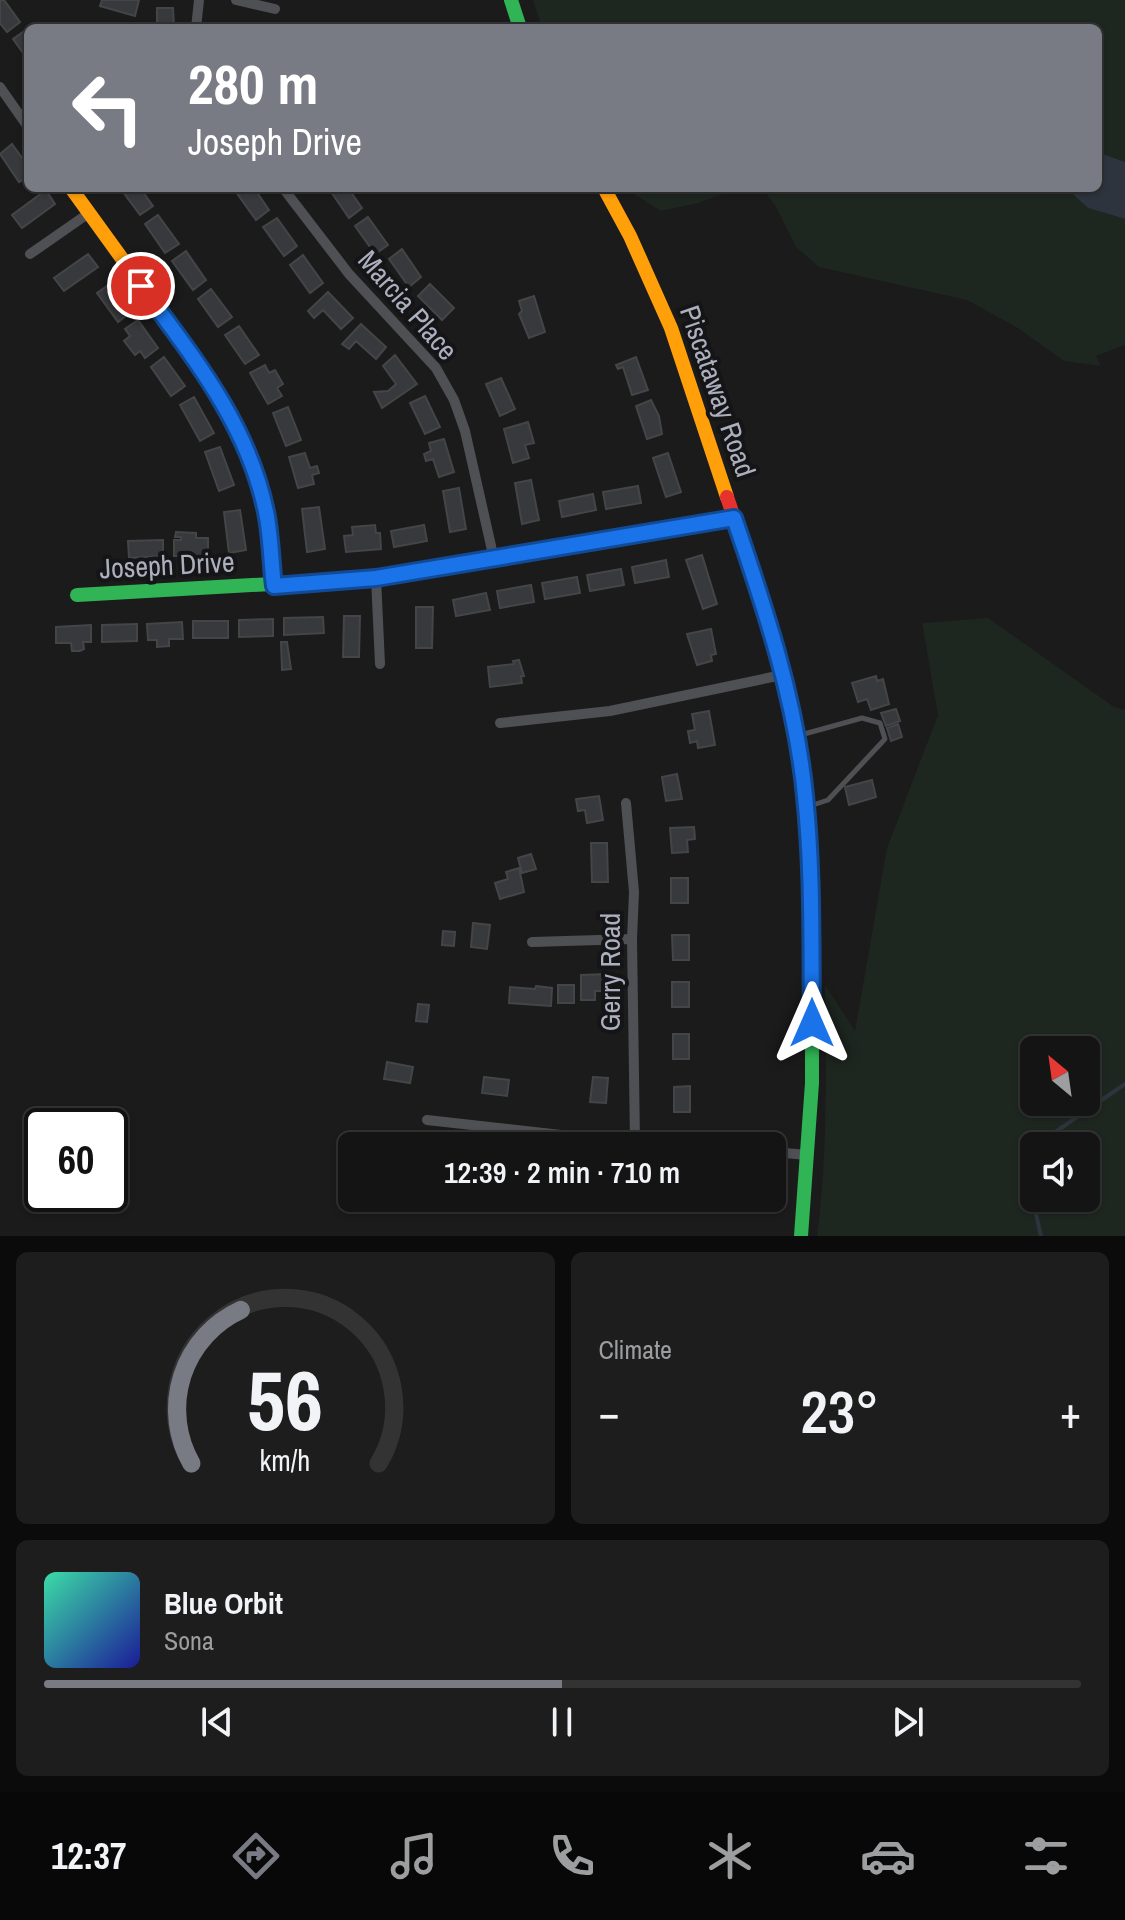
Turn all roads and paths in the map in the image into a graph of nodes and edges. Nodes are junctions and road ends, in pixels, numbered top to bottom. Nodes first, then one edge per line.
1 (199, 0) edge
2 (236, 0) edge
3 (511, 0) edge
4 (275, 9) dead end
5 (196, 24) edge
6 (519, 24) edge
7 (0, 87) edge
8 (24, 121) edge
9 (74, 192) edge
10 (286, 192) edge
11 (606, 192) edge
12 (89, 213) junction
13 (30, 254) dead end
14 (734, 518) junction
15 (494, 559) junction
16 (376, 578) junction
17 (274, 586) junction
18 (77, 595) dead end
19 (380, 664) dead end
20 (782, 675) junction
21 (500, 723) dead end
22 (796, 736) junction
23 (626, 803) dead end
24 (806, 807) junction
25 (632, 939) junction
26 (532, 942) dead end
27 (427, 1120) dead end
28 (540, 1132) edge
29 (635, 1132) edge
30 (786, 1153) edge
31 (808, 1155) junction
32 (801, 1236) edge

1 - 5 street
2 - 4 street
3 - 6 street
7 - 8 street
9 - 12 street
10 - 15 street, Marcia Place
11 - 14 street, Piscataway Road
12 - 13 street
12 - 17 street
14 - 15 street, Joseph Drive
14 - 20 street, Piscataway Road
15 - 16 street, Joseph Drive
16 - 17 street, Joseph Drive
16 - 19 street
17 - 18 street, Joseph Drive
20 - 21 street
20 - 22 street, Piscataway Road
22 - 24 street, Piscataway Road
22 - 24 lane
23 - 25 street, Gerry Road
24 - 31 street, Piscataway Road
25 - 26 street
25 - 29 street, Gerry Road
27 - 28 street
30 - 31 street
31 - 32 street, Piscataway Road

